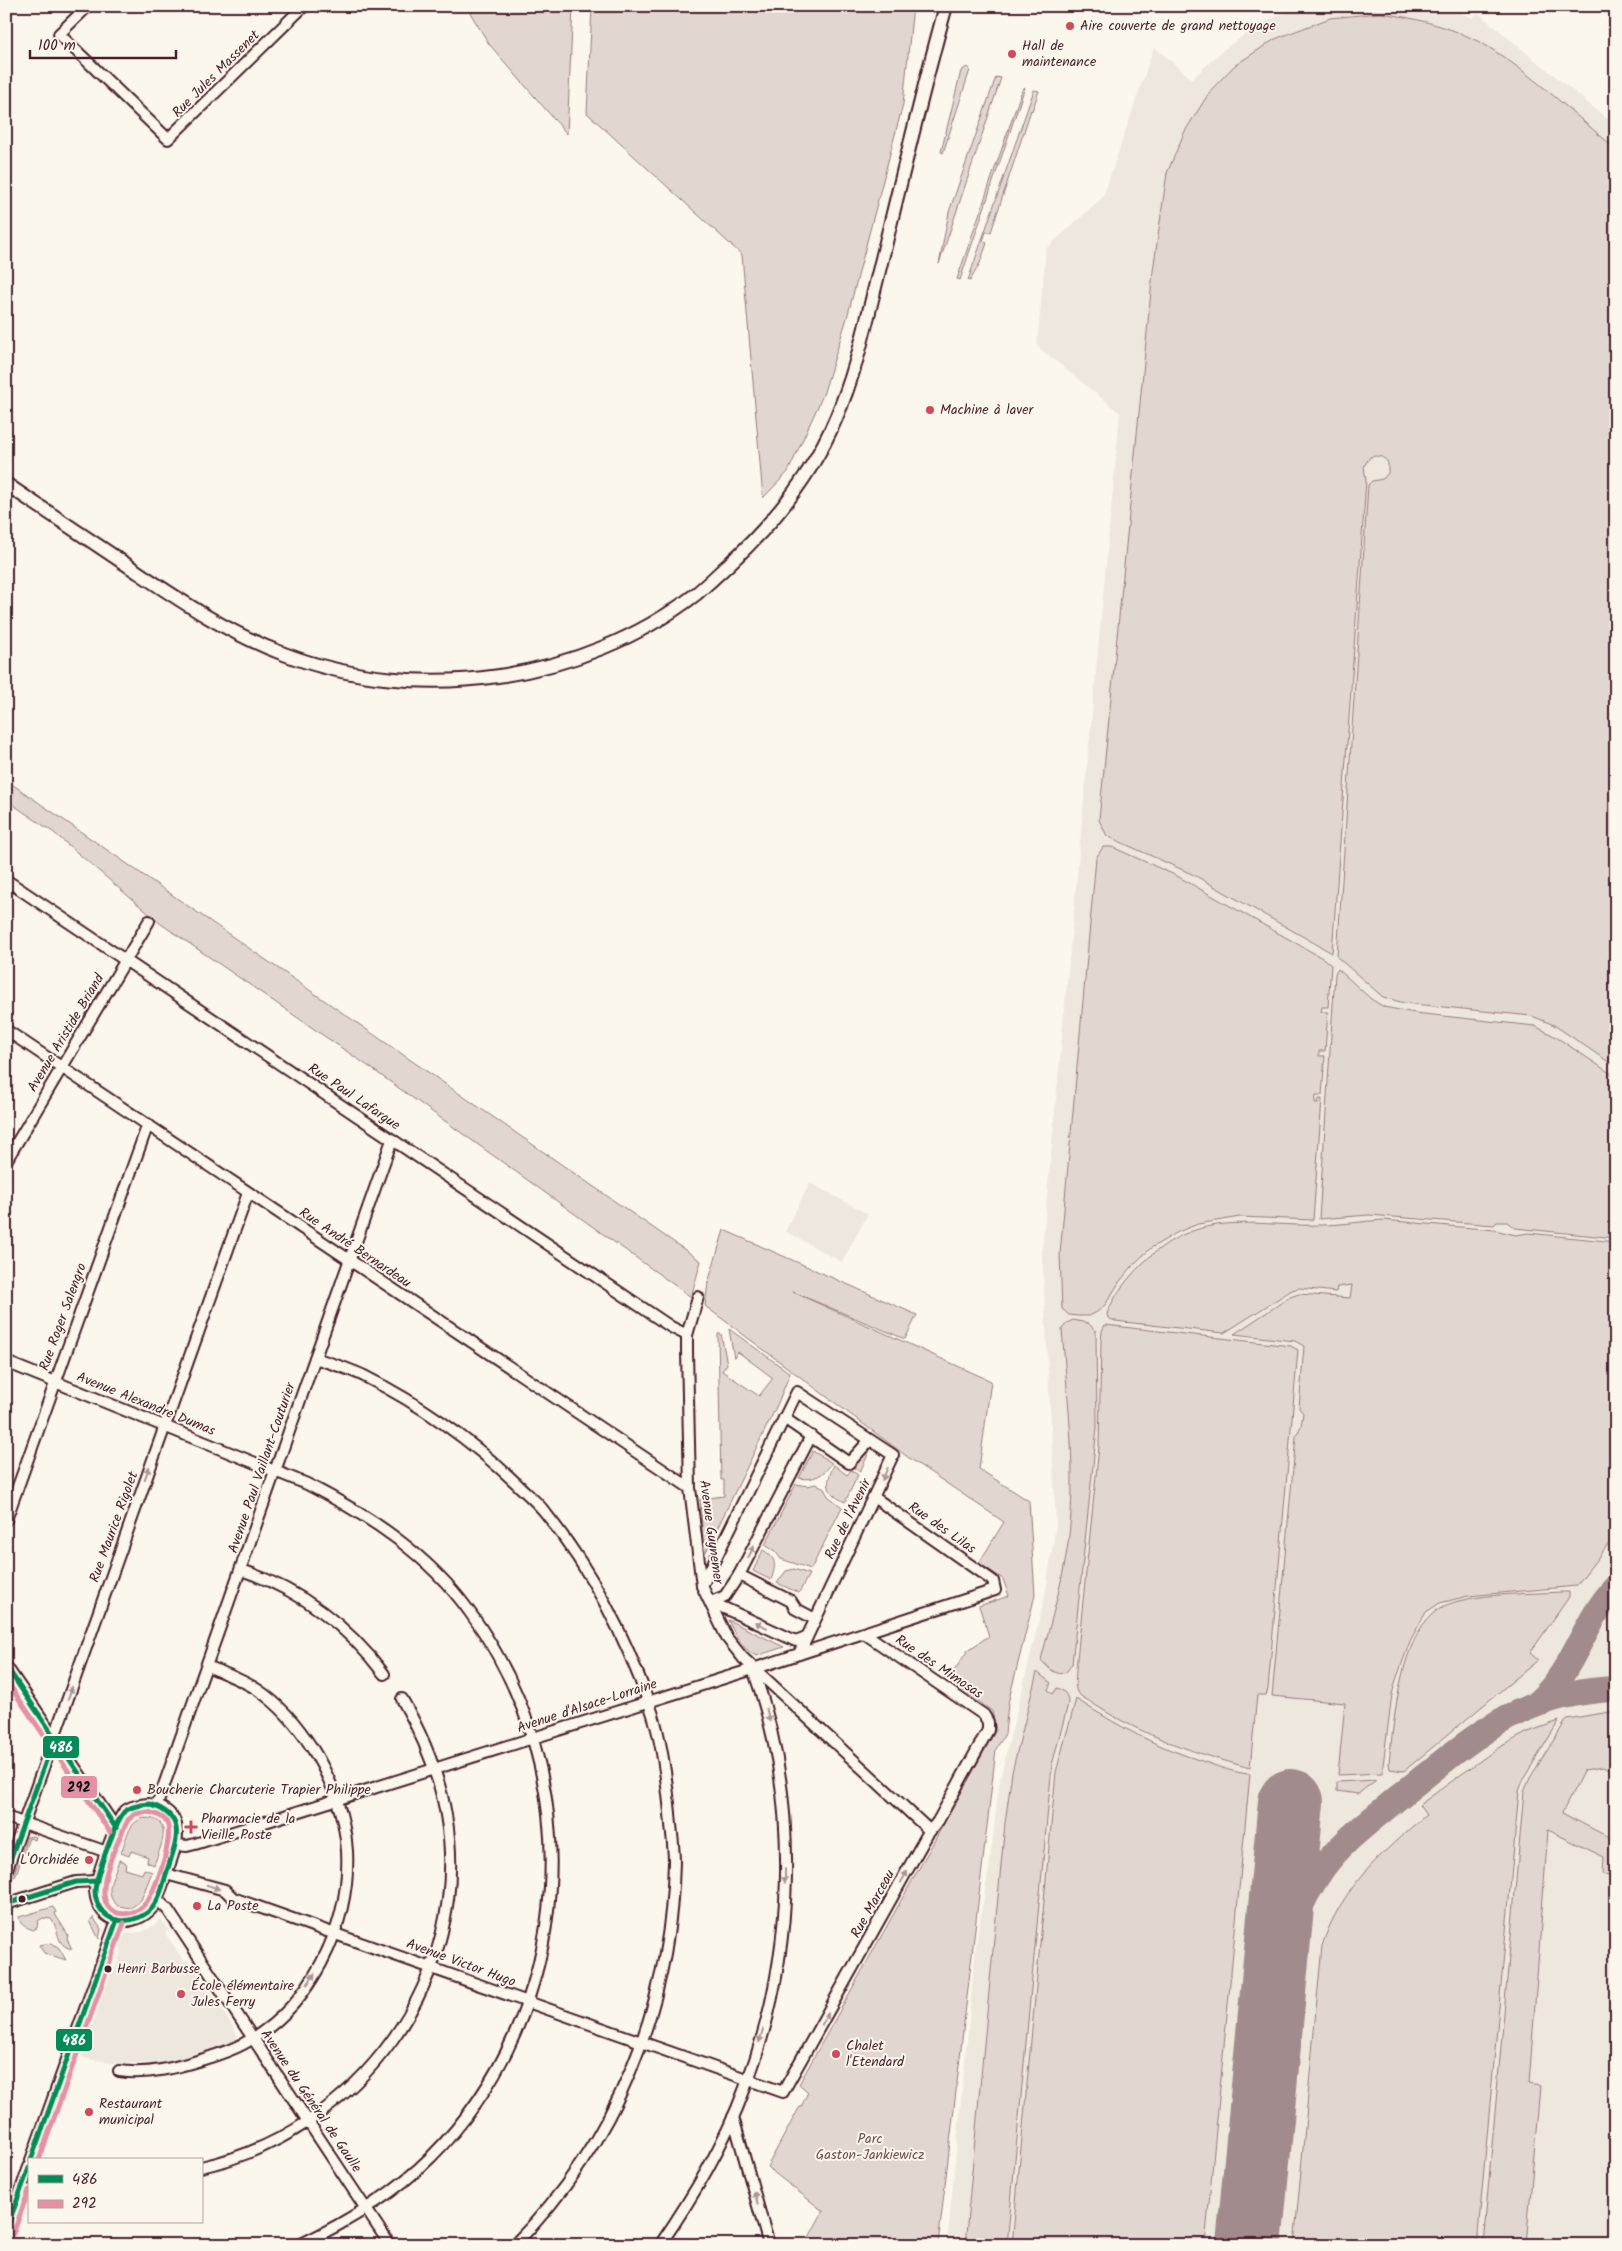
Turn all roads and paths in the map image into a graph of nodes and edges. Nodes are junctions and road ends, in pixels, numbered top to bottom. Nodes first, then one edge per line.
1 (88, 6) edge
2 (304, 6) edge
3 (946, 6) edge
4 (6, 484) edge
5 (6, 880) edge
6 (149, 920) dead end
7 (126, 960) junction
8 (6, 1030) edge
9 (61, 1067) junction
10 (148, 1124) junction
11 (392, 1140) junction
12 (6, 1161) edge
13 (248, 1193) junction
14 (350, 1261) junction
15 (698, 1297) dead end
16 (687, 1336) junction
17 (315, 1358) junction
18 (6, 1362) edge
19 (55, 1382) junction
20 (784, 1418) junction
21 (164, 1426) junction
22 (810, 1436) junction
23 (869, 1441) junction
24 (276, 1471) junction
25 (690, 1488) junction
26 (874, 1498) junction
27 (6, 1520) edge
28 (241, 1570) junction
29 (739, 1575) junction
30 (993, 1581) joint
31 (702, 1586) junction
32 (711, 1602) junction
33 (814, 1619) junction
34 (864, 1633) junction
35 (806, 1637) junction
36 (799, 1654) junction
37 (6, 1666) edge
38 (207, 1666) junction
39 (753, 1669) junction
40 (384, 1674) dead end
41 (402, 1699) dead end
42 (648, 1701) junction
43 (988, 1730) joint
44 (533, 1738) junction
45 (54, 1739) junction
46 (434, 1769) junction
47 (337, 1800) junction
48 (157, 1805) junction
49 (6, 1817) edge
50 (24, 1822) junction
51 (116, 1828) junction
52 (930, 1830) junction
53 (176, 1845) junction
54 (107, 1852) junction
55 (6, 1872) edge
56 (166, 1874) junction
57 (97, 1881) junction
58 (157, 1899) junction
59 (6, 1904) edge
60 (117, 1920) junction
61 (334, 1933) junction
62 (431, 1967) junction
63 (529, 2002) junction
64 (253, 2038) junction
65 (643, 2042) junction
66 (119, 2071) dead end
67 (748, 2079) junction
68 (783, 2092) joint
69 (733, 2117) junction
70 (309, 2123) junction
71 (35, 2158) edge
72 (202, 2167) edge
73 (28, 2170) edge
74 (367, 2210) junction
75 (6, 2231) edge
76 (299, 2245) edge
77 (390, 2245) edge
78 (514, 2245) edge
79 (660, 2245) edge
80 (769, 2245) edge

1 - 2 street, Rue Jules Massenet
3 - 4 main road
5 - 7 street, Rue Paul Lafargue
6 - 7 street, Avenue Aristide Briand
7 - 9 street, Avenue Aristide Briand
7 - 11 street, Rue Paul Lafargue
8 - 9 street, Rue André Bernardeau
9 - 10 street, Rue André Bernardeau
9 - 12 street, Avenue Aristide Briand
10 - 13 street, Rue André Bernardeau
10 - 19 street, Rue Roger Salengro
11 - 14 street, Avenue Paul Vaillant-Couturier
11 - 16 street, Rue Paul Lafargue
13 - 14 street, Rue André Bernardeau
13 - 21 street, Rue Maurice Rigolet
14 - 17 street, Avenue Paul Vaillant-Couturier
14 - 25 street, Rue André Bernardeau
15 - 16 street, Avenue Guynemer
16 - 25 street, Avenue Guynemer
17 - 24 street, Avenue Paul Vaillant-Couturier
17 - 42 street
18 - 19 street, Avenue Alexandre Dumas
19 - 21 street, Avenue Alexandre Dumas
19 - 27 street, Rue Roger Salengro
20 - 22 street, Rue de l'Avenir
20 - 23 street, Rue de l'Avenir
20 - 31 street, Rue de l'Avenir
21 - 24 street, Avenue Alexandre Dumas
45 -> 21 street, Rue Maurice Rigolet
22 - 23 street, Rue de l'Avenir
29 -> 22 street
23 -> 26 street, Rue de l'Avenir
24 - 28 street, Avenue Paul Vaillant-Couturier
24 - 44 street, Avenue Alexandre Dumas
25 - 31 street, Avenue Guynemer
26 - 30 street, Rue des Lilas
26 - 33 street, Rue de l'Avenir
28 - 38 street, Avenue Paul Vaillant-Couturier
28 - 40 street
29 - 32 street
29 - 33 street
30 - 34 street, Avenue d'Alsace-Lorraine
31 - 32 street, Avenue Guynemer
35 -> 32 street
32 - 39 street, Avenue Guynemer
33 - 35 street, Rue de l'Avenir
34 - 36 street, Avenue d'Alsace-Lorraine
34 - 43 street, Rue des Mimosas
35 - 36 street, Rue de l'Avenir
36 - 39 street, Avenue d'Alsace-Lorraine
37 - 45 street
38 - 47 street
38 - 48 street, Avenue Paul Vaillant-Couturier
39 - 42 street, Avenue d'Alsace-Lorraine
39 - 52 street, Avenue Guynemer
39 -> 67 street
41 - 46 street
42 - 44 street, Avenue d'Alsace-Lorraine
42 - 65 street
43 - 52 street, Rue Marceau
44 - 46 street, Avenue d'Alsace-Lorraine
44 - 63 street, Avenue Alexandre Dumas
45 - 50 street, Rue Maurice Rigolet
45 - 51 street
46 - 47 street, Avenue d'Alsace-Lorraine
46 - 62 street
47 - 53 street, Avenue d'Alsace-Lorraine
47 - 61 street
48 - 51 street
48 - 53 street
49 - 50 street
50 - 54 street
50 - 55 street, Rue Maurice Rigolet
51 - 54 street
68 -> 52 street, Rue Marceau
53 - 56 street
54 - 57 street
56 - 58 street
56 -> 61 street, Avenue Victor Hugo
57 - 59 street
57 - 60 street
58 - 60 street
58 - 64 street, Avenue du Général de Gaulle
60 - 71 street
61 - 62 street, Avenue Victor Hugo
64 -> 61 street
62 - 63 street, Avenue Victor Hugo
62 - 70 street
63 - 65 street, Avenue Victor Hugo
63 - 74 street, Avenue Alexandre Dumas
64 - 66 street
64 - 70 street, Avenue du Général de Gaulle
65 - 67 street, Avenue Victor Hugo
65 - 78 street
67 - 68 street, Avenue Victor Hugo
67 - 69 street
69 - 79 street
80 -> 69 street
70 - 72 street
70 - 74 street, Avenue du Général de Gaulle
73 - 75 street
74 - 76 street, Avenue Alexandre Dumas
74 - 77 street, Avenue du Général de Gaulle

